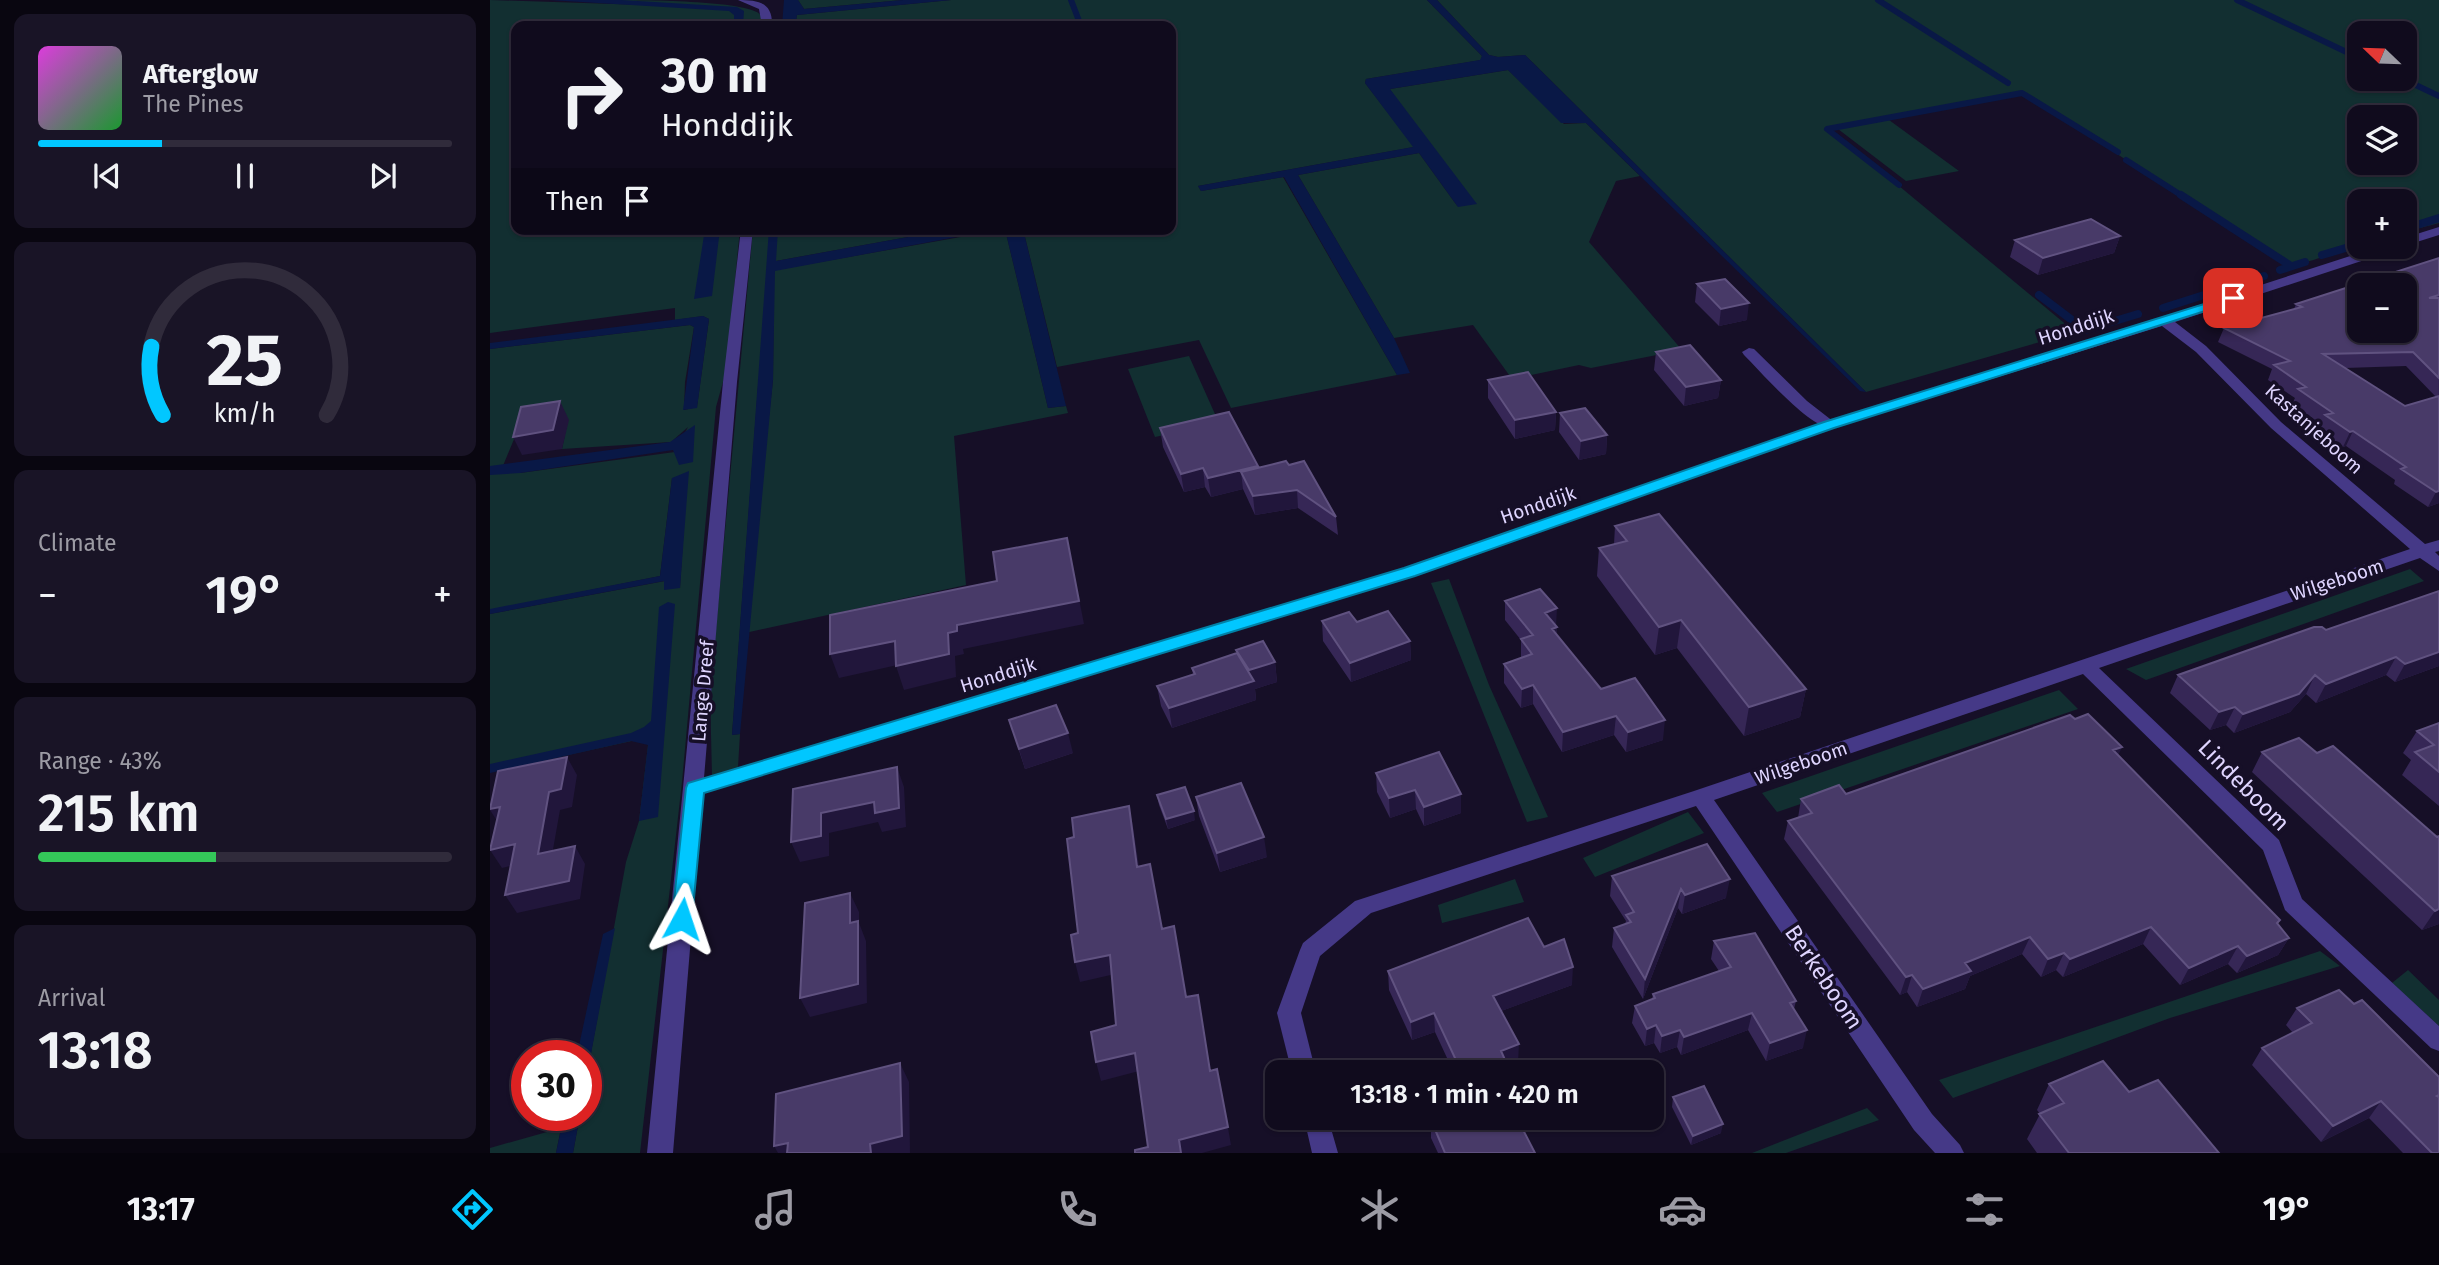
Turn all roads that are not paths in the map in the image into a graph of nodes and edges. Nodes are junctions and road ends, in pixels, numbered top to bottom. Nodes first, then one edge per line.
1 (743, 0) edge
2 (767, 21) edge
3 (2439, 231) edge
4 (746, 235) edge
5 (2417, 238) edge
6 (2353, 259) edge
7 (2164, 321) junction
8 (1749, 352) dead end
9 (1829, 425) junction
10 (2431, 549) edge
11 (2439, 565) edge
12 (2084, 664) junction
13 (695, 788) junction
14 (1701, 797) junction
15 (2439, 1041) edge
16 (1301, 1060) edge
17 (1319, 1130) edge
18 (660, 1153) edge
19 (1325, 1153) edge
20 (1951, 1153) edge

1 - 2 street
3 - 5 street
4 - 13 street, Lange Dreef
6 - 7 street, Honddijk
7 - 9 street, Honddijk
7 - 10 street, Kastanjeboom
8 - 9 street
9 - 13 street, Honddijk
10 - 11 street, Kastanjeboom
10 - 12 street, Wilgeboom
12 - 14 street, Wilgeboom
12 - 15 street, Lindeboom
13 - 18 street, Lange Dreef
14 - 16 street, Wilgeboom
14 - 20 street, Berkeboom
17 - 19 street

